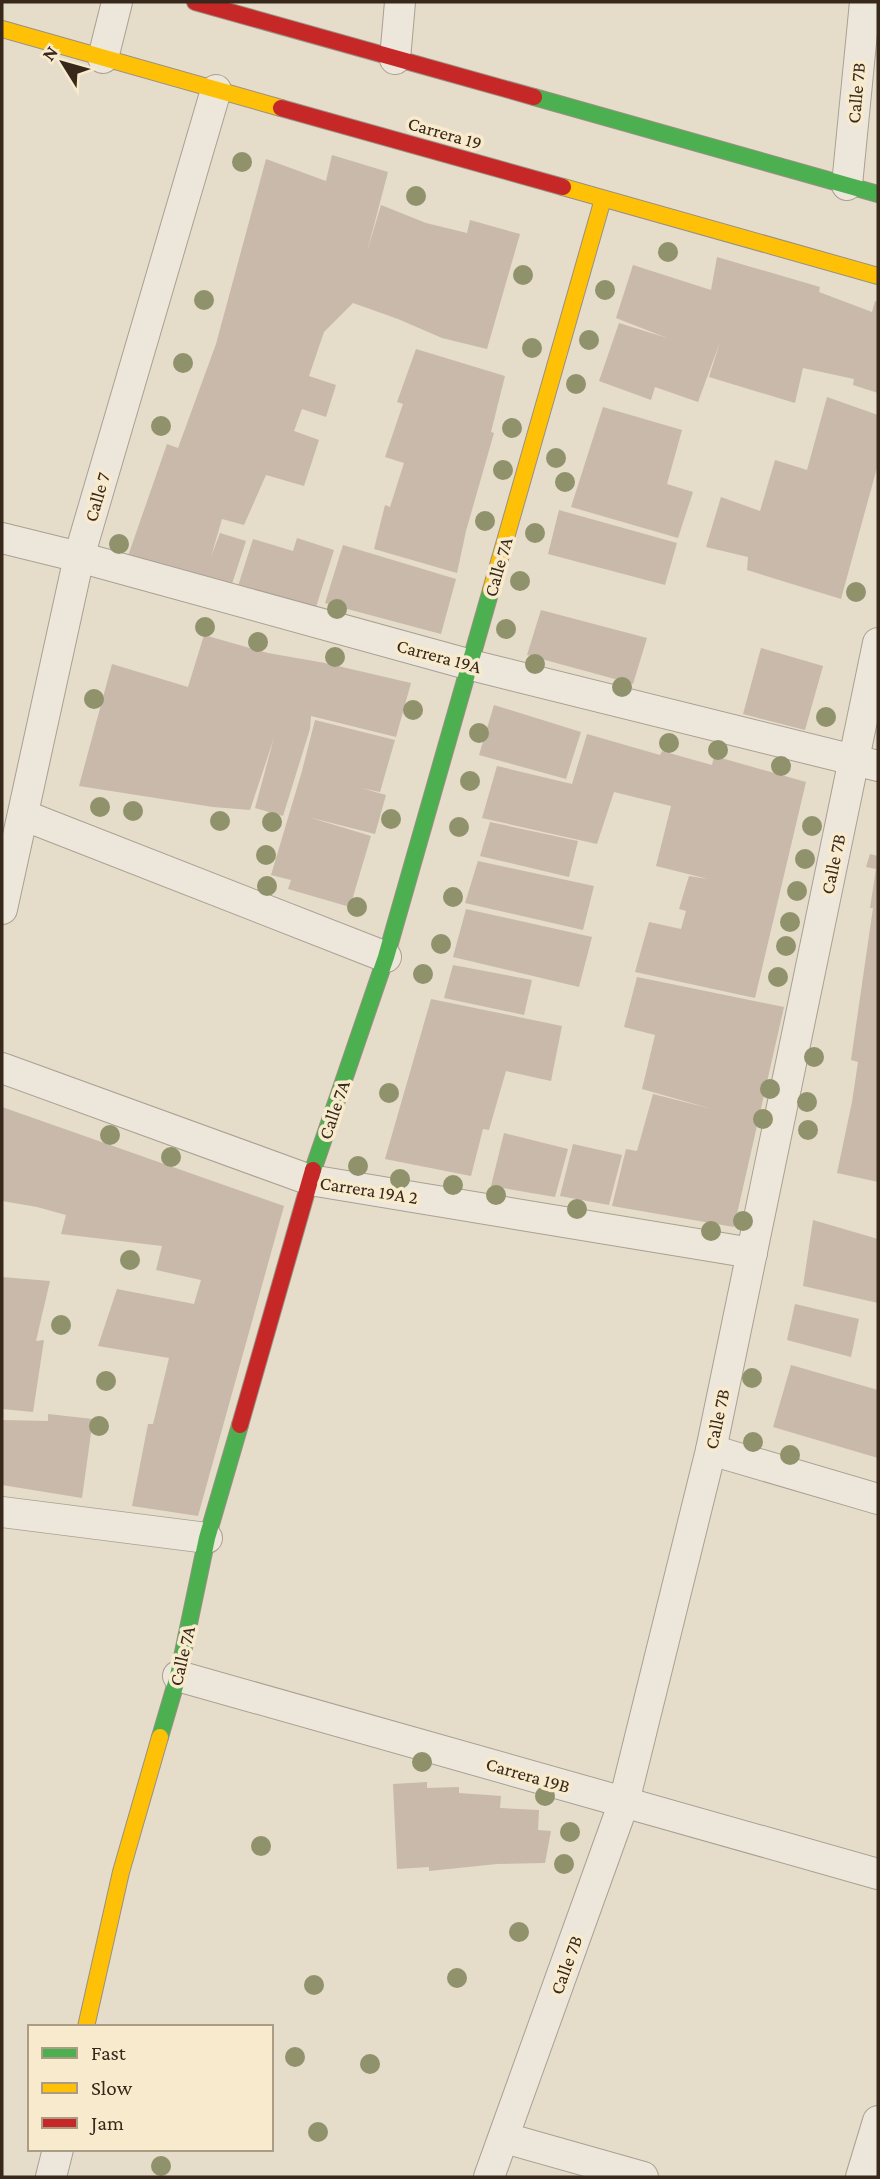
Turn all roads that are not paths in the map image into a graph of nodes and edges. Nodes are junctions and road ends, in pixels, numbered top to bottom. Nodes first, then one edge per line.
1 (117, 2) edge
2 (195, 2) edge
3 (400, 2) edge
4 (864, 2) edge
5 (2, 29) edge
6 (103, 58) junction
7 (395, 59) junction
8 (216, 90) junction
9 (847, 185) junction
10 (878, 194) edge
11 (603, 199) junction
12 (878, 276) edge
13 (2, 538) edge
14 (79, 557) junction
15 (878, 643) edge
16 (471, 665) junction
17 (866, 764) edge
18 (23, 815) junction
19 (2, 909) edge
20 (386, 957) junction
21 (2, 1068) edge
22 (310, 1180) junction
23 (752, 1253) junction
24 (711, 1450) junction
25 (878, 1499) edge
26 (2, 1512) edge
27 (207, 1538) junction
28 (178, 1676) junction
29 (624, 1802) junction
30 (878, 1874) edge
31 (86, 2025) edge
32 (878, 2121) edge
33 (505, 2138) junction
34 (58, 2151) edge
35 (51, 2177) edge
36 (489, 2177) edge
37 (643, 2177) edge
38 (861, 2177) edge

1 - 6 street
2 - 7 main road
3 - 7 street
4 - 9 street, Calle 7B
5 - 6 main road, Carrera 19
6 - 8 main road, Carrera 19
7 - 9 main road
8 - 11 main road, Carrera 19
8 - 14 street, Calle 7
9 - 10 main road
11 - 12 main road, Carrera 19
11 - 16 main road, Calle 7A
13 - 14 street, Carrera 19A
14 - 16 street, Carrera 19A
14 - 18 street, Calle 7
15 - 17 street, Calle 7B
16 - 17 street, Carrera 19A
16 - 20 main road, Calle 7A
17 - 23 street, Calle 7B
18 - 19 street, Calle 7
18 - 20 street
20 - 22 main road, Calle 7A
21 - 22 street, Carrera 19A 2
22 - 23 street, Carrera 19A 2
22 - 27 main road, Calle 7A
23 - 24 street, Calle 7B
24 - 25 street
24 - 29 street, Calle 7B
26 - 27 street
27 - 28 main road, Calle 7A
28 - 29 street, Carrera 19B
28 - 31 main road, Calle 7A
29 - 30 street, Carrera 19B
29 - 33 street, Calle 7B
32 - 38 street
33 - 36 street, Calle 7B
33 - 37 street
34 - 35 street

